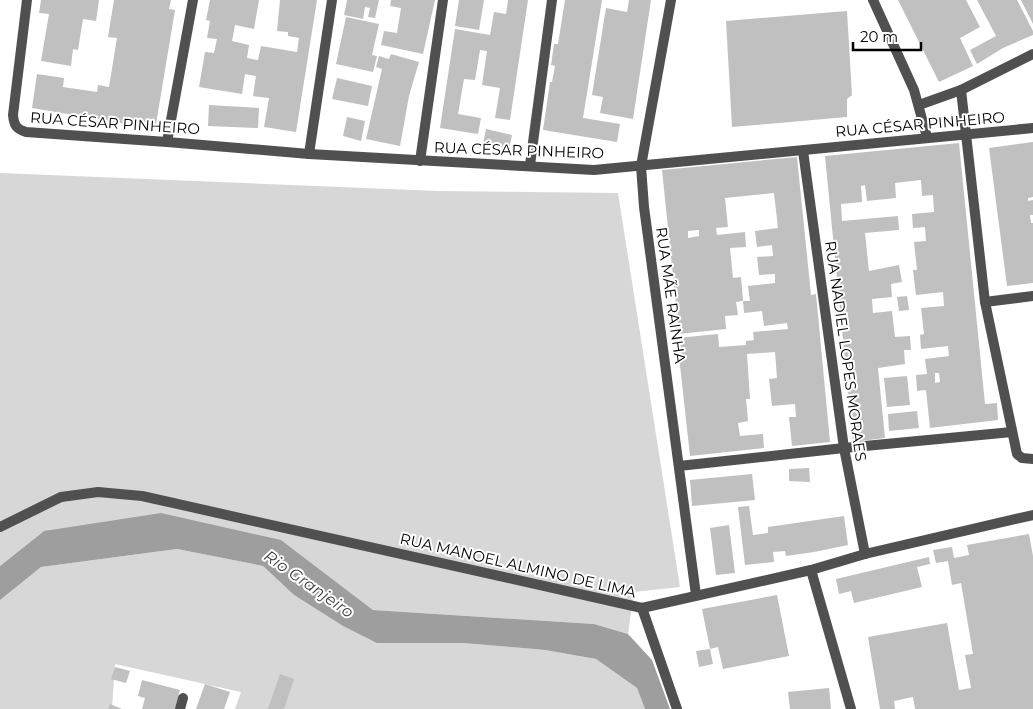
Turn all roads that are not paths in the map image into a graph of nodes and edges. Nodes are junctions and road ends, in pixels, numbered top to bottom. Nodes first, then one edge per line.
1 (27, 0) edge
2 (193, 0) edge
3 (332, 0) edge
4 (442, 0) edge
5 (552, 0) edge
6 (672, 0) edge
7 (873, 0) edge
8 (1033, 54) edge
9 (961, 90) junction
10 (919, 105) junction
11 (1033, 128) edge
12 (965, 135) junction
13 (927, 137) junction
14 (167, 142) junction
15 (804, 151) junction
16 (309, 154) junction
17 (420, 161) junction
18 (530, 166) junction
19 (641, 166) junction
20 (1033, 296) edge
21 (985, 302) junction
22 (1012, 432) junction
23 (844, 448) junction
24 (1033, 459) edge
25 (679, 466) junction
26 (1033, 516) edge
27 (0, 527) edge
28 (865, 554) junction
29 (811, 570) junction
30 (696, 595) junction
31 (642, 608) junction
32 (183, 698) dead end
33 (180, 709) edge
34 (677, 709) edge
35 (851, 709) edge

1 - 14 street, RUA CÉSAR PINHEIRO
2 - 14 street
3 - 16 street
4 - 17 street
5 - 18 street
6 - 19 street, RUA MÃE RAINHA
7 - 10 street
8 - 9 street
9 - 10 street
9 - 12 street
10 - 13 street
11 - 12 street, RUA CÉSAR PINHEIRO
12 - 13 street, RUA CÉSAR PINHEIRO
12 - 21 street
13 - 15 street, RUA CÉSAR PINHEIRO
14 - 16 street, RUA CÉSAR PINHEIRO
15 - 19 street, RUA CÉSAR PINHEIRO
15 - 23 street, RUA NADIEL LOPES MORAES
16 - 17 street, RUA CÉSAR PINHEIRO
17 - 18 street, RUA CÉSAR PINHEIRO
18 - 19 street, RUA CÉSAR PINHEIRO
19 - 25 street, RUA MÃE RAINHA
20 - 21 street
21 - 22 street
22 - 23 street
22 - 24 street
23 - 25 street
23 - 28 street, RUA NADIEL LOPES MORAES
25 - 30 street, RUA MÃE RAINHA
26 - 28 street, RUA MANOEL ALMINO DE LIMA
27 - 31 street, RUA MANOEL ALMINO DE LIMA
28 - 29 street, RUA MANOEL ALMINO DE LIMA
29 - 30 street, RUA MANOEL ALMINO DE LIMA
29 - 35 street
30 - 31 street, RUA MANOEL ALMINO DE LIMA
31 - 34 street
32 - 33 street

